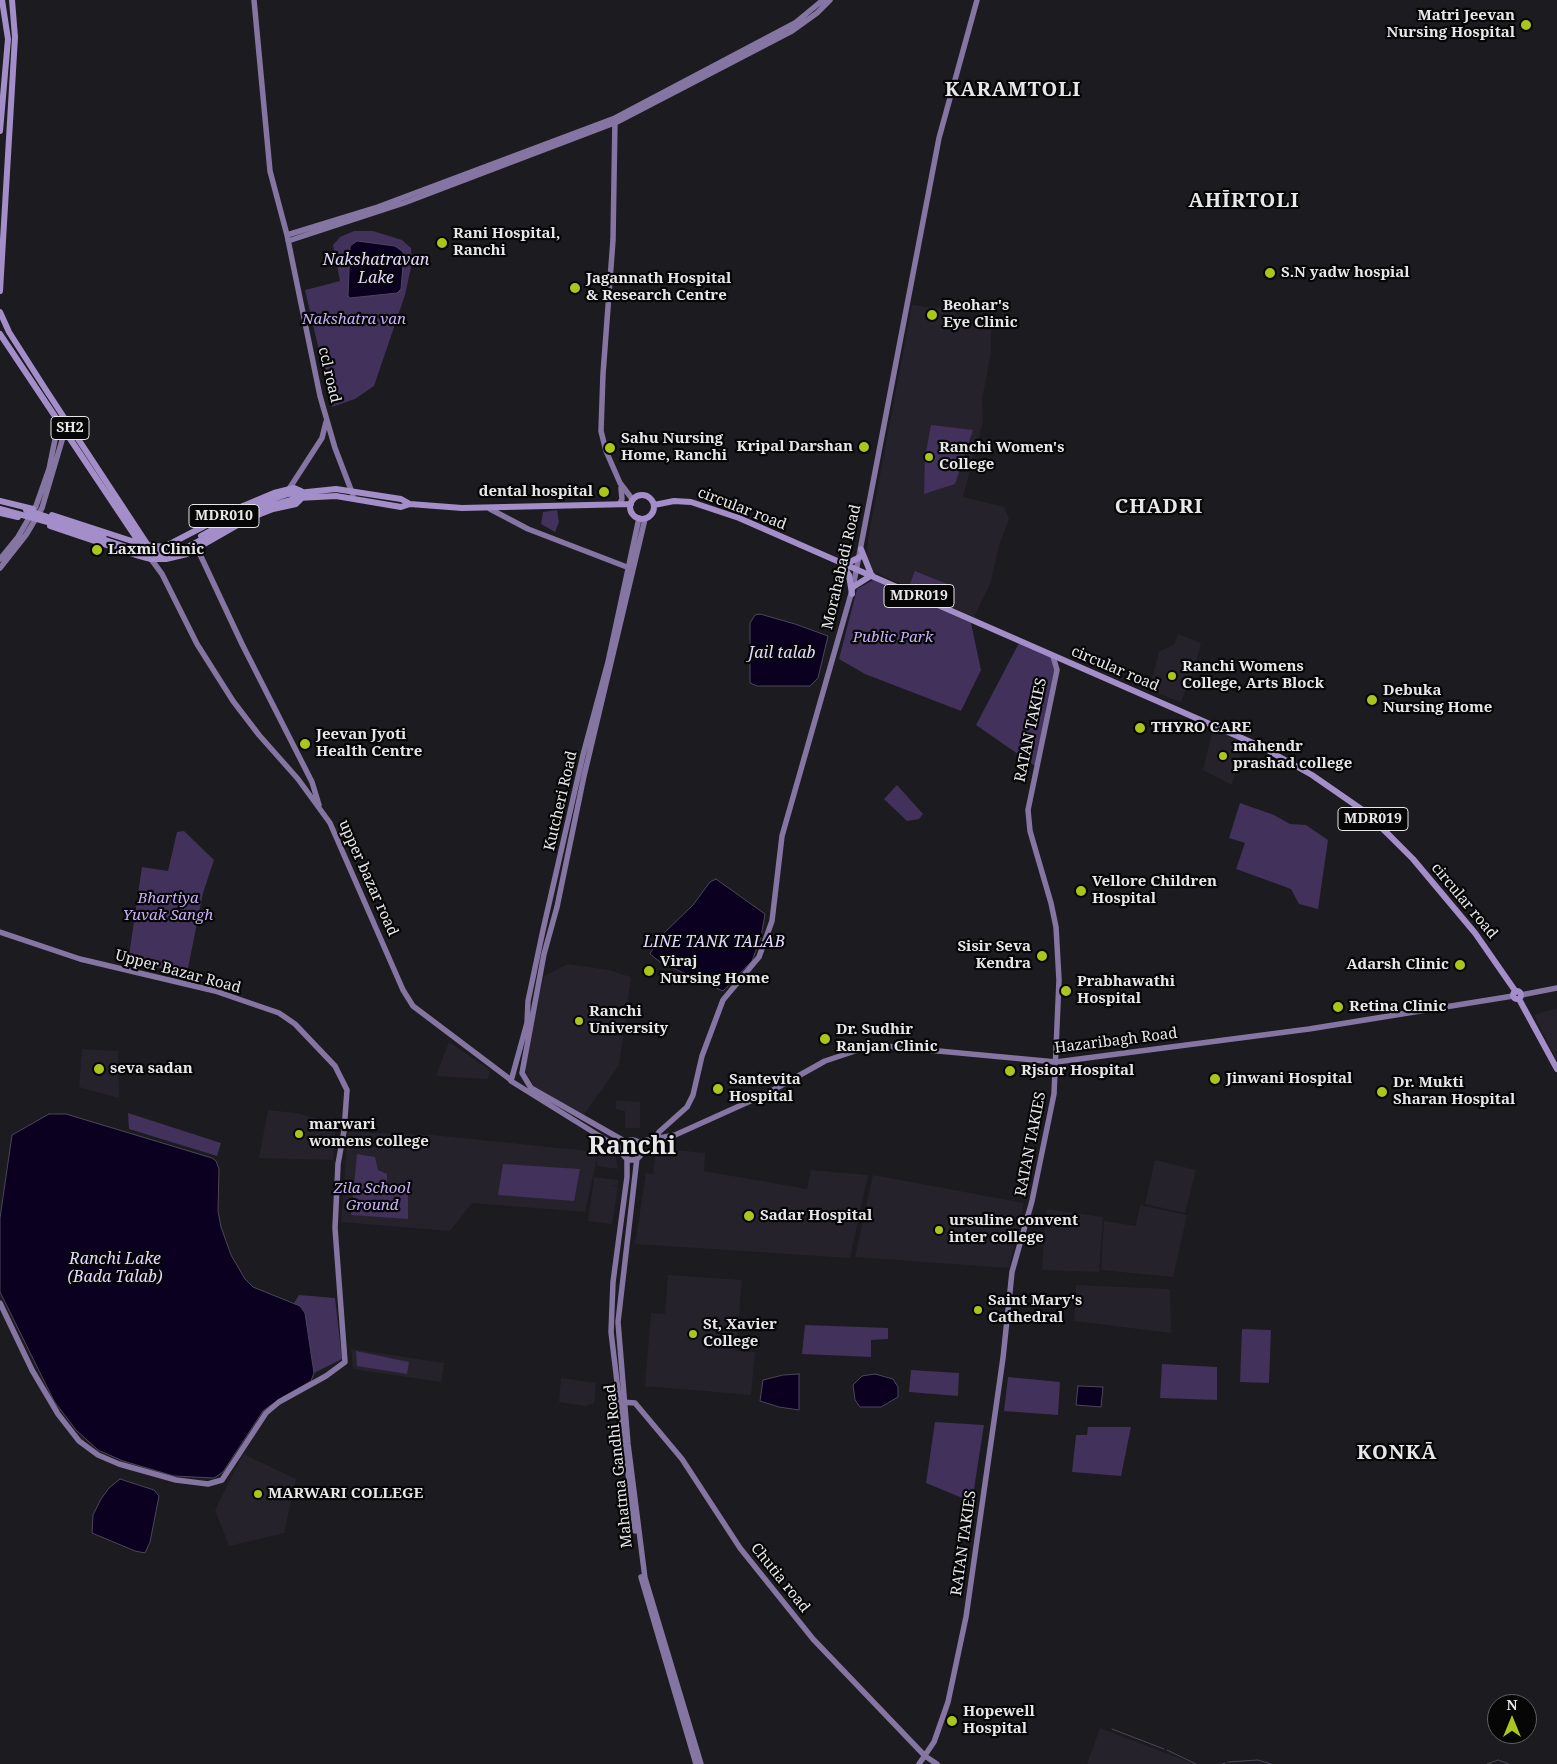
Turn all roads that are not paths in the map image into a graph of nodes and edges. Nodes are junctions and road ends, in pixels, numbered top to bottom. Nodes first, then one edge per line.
1 (2, 0) edge
2 (12, 0) edge
3 (254, 0) edge
4 (823, 0) edge
5 (830, 0) edge
6 (977, 0) edge
7 (616, 120) junction
8 (0, 131) edge
9 (288, 238) junction
10 (0, 291) edge
11 (0, 312) edge
12 (0, 334) edge
13 (60, 413) junction
14 (327, 417) junction
15 (59, 422) junction
16 (67, 423) junction
17 (65, 431) junction
18 (620, 483) junction
19 (289, 489) junction
20 (352, 491) junction
21 (302, 495) junction
22 (354, 499) junction
23 (0, 502) edge
24 (632, 502) junction
25 (620, 503) junction
26 (410, 504) junction
27 (654, 505) junction
28 (259, 507) junction
29 (0, 509) edge
30 (490, 509) junction
31 (38, 510) junction
32 (0, 513) edge
33 (642, 519) junction
34 (32, 520) junction
35 (145, 545) junction
36 (197, 548) junction
37 (861, 549) junction
38 (860, 557) junction
39 (0, 558) edge
40 (155, 562) junction
41 (843, 563) junction
42 (0, 568) edge
43 (631, 569) junction
44 (857, 569) junction
45 (871, 575) junction
46 (852, 590) junction
47 (1053, 656) junction
48 (1065, 661) junction
49 (1057, 670) junction
50 (318, 806) junction
51 (0, 932) edge
52 (1557, 988) edge
53 (1517, 995) junction
54 (1056, 1062) junction
55 (1557, 1069) edge
56 (510, 1080) junction
57 (653, 1139) junction
58 (626, 1142) junction
59 (638, 1142) junction
60 (622, 1150) junction
61 (642, 1150) junction
62 (627, 1158) junction
63 (637, 1158) junction
64 (0, 1303) edge
65 (622, 1402) junction
66 (926, 1756) junction
67 (696, 1764) edge
68 (701, 1764) edge
69 (919, 1764) edge
70 (937, 1764) edge

1 - 8 main road
2 - 10 main road
3 - 9 main road, ccl road
4 - 7 main road
5 - 7 main road
6 - 37 main road, Morahabadi Road
7 - 9 main road
7 - 18 main road
9 - 14 main road, ccl road
11 - 13 main road, SH2
12 - 15 main road, SH2
13 - 15 main road
13 - 16 main road, SH2
14 - 19 main road, ccl road
14 - 20 main road
15 - 17 main road, SH2
15 - 31 main road
16 - 17 main road
16 - 35 main road, SH2
17 - 31 main road
17 - 35 main road, SH2
18 - 24 main road
18 - 25 main road
19 - 21 main road
19 - 35 main road, MDR010
20 - 21 main road
20 - 22 main road
20 - 26 main road
21 - 22 main road
21 - 28 main road
21 - 36 main road, MDR010
22 - 26 main road
23 - 28 main road, bridge
23 - 31 main road
24 - 25 main road
24 - 27 main road, circular road / MDR019
24 - 33 main road
25 - 30 main road
26 - 30 main road
27 - 33 main road
27 - 41 main road, circular road / MDR019
28 - 29 main road, bridge
30 - 43 main road
31 - 34 main road
31 - 35 main road, MDR010
32 - 34 main road
33 - 43 main road
34 - 39 main road
34 - 40 main road, MDR010
34 - 42 main road
35 - 40 main road, upper bazar road
36 - 40 main road, MDR010
36 - 50 main road, MDR010
37 - 38 main road, Morahabadi Road
37 - 45 main road
38 - 41 main road
38 - 44 main road, Morahabadi Road
40 - 50 main road, upper bazar road
41 - 44 main road, circular road / MDR019
41 - 46 main road
43 - 56 main road, Kutcheri Road
43 - 58 main road
44 - 45 main road, circular road / MDR019
44 - 46 main road, Morahabadi Road
45 - 46 main road
45 - 47 main road, circular road / MDR019
46 - 57 main road, Morahabadi Road
47 - 48 main road, circular road / MDR019
47 - 49 main road, RATAN TAKIES
48 - 49 main road, RATAN TAKIES
48 - 53 main road, circular road / MDR019
49 - 54 main road, RATAN TAKIES
50 - 56 main road, upper bazar road
51 - 64 main road, Upper Bazar Road
52 - 53 main road, Hazaribagh Road
53 - 54 main road, Hazaribagh Road
53 - 55 main road, circular road / MDR019
54 - 57 main road, Hazaribagh Road
54 - 66 main road, RATAN TAKIES
56 - 60 main road
57 - 59 main road, Hazaribagh Road
57 - 61 main road
58 - 59 main road
58 - 60 main road
59 - 61 main road
60 - 62 main road
61 - 63 main road
62 - 63 main road
62 - 65 main road, Mahatma Gandhi Road
63 - 65 main road, Mahatma Gandhi Road
65 - 66 main road, Chutia road
65 - 67 main road, Mahatma Gandhi Road
65 - 68 main road, Mahatma Gandhi Road
66 - 69 main road, RATAN TAKIES
66 - 70 main road, Chutia road

